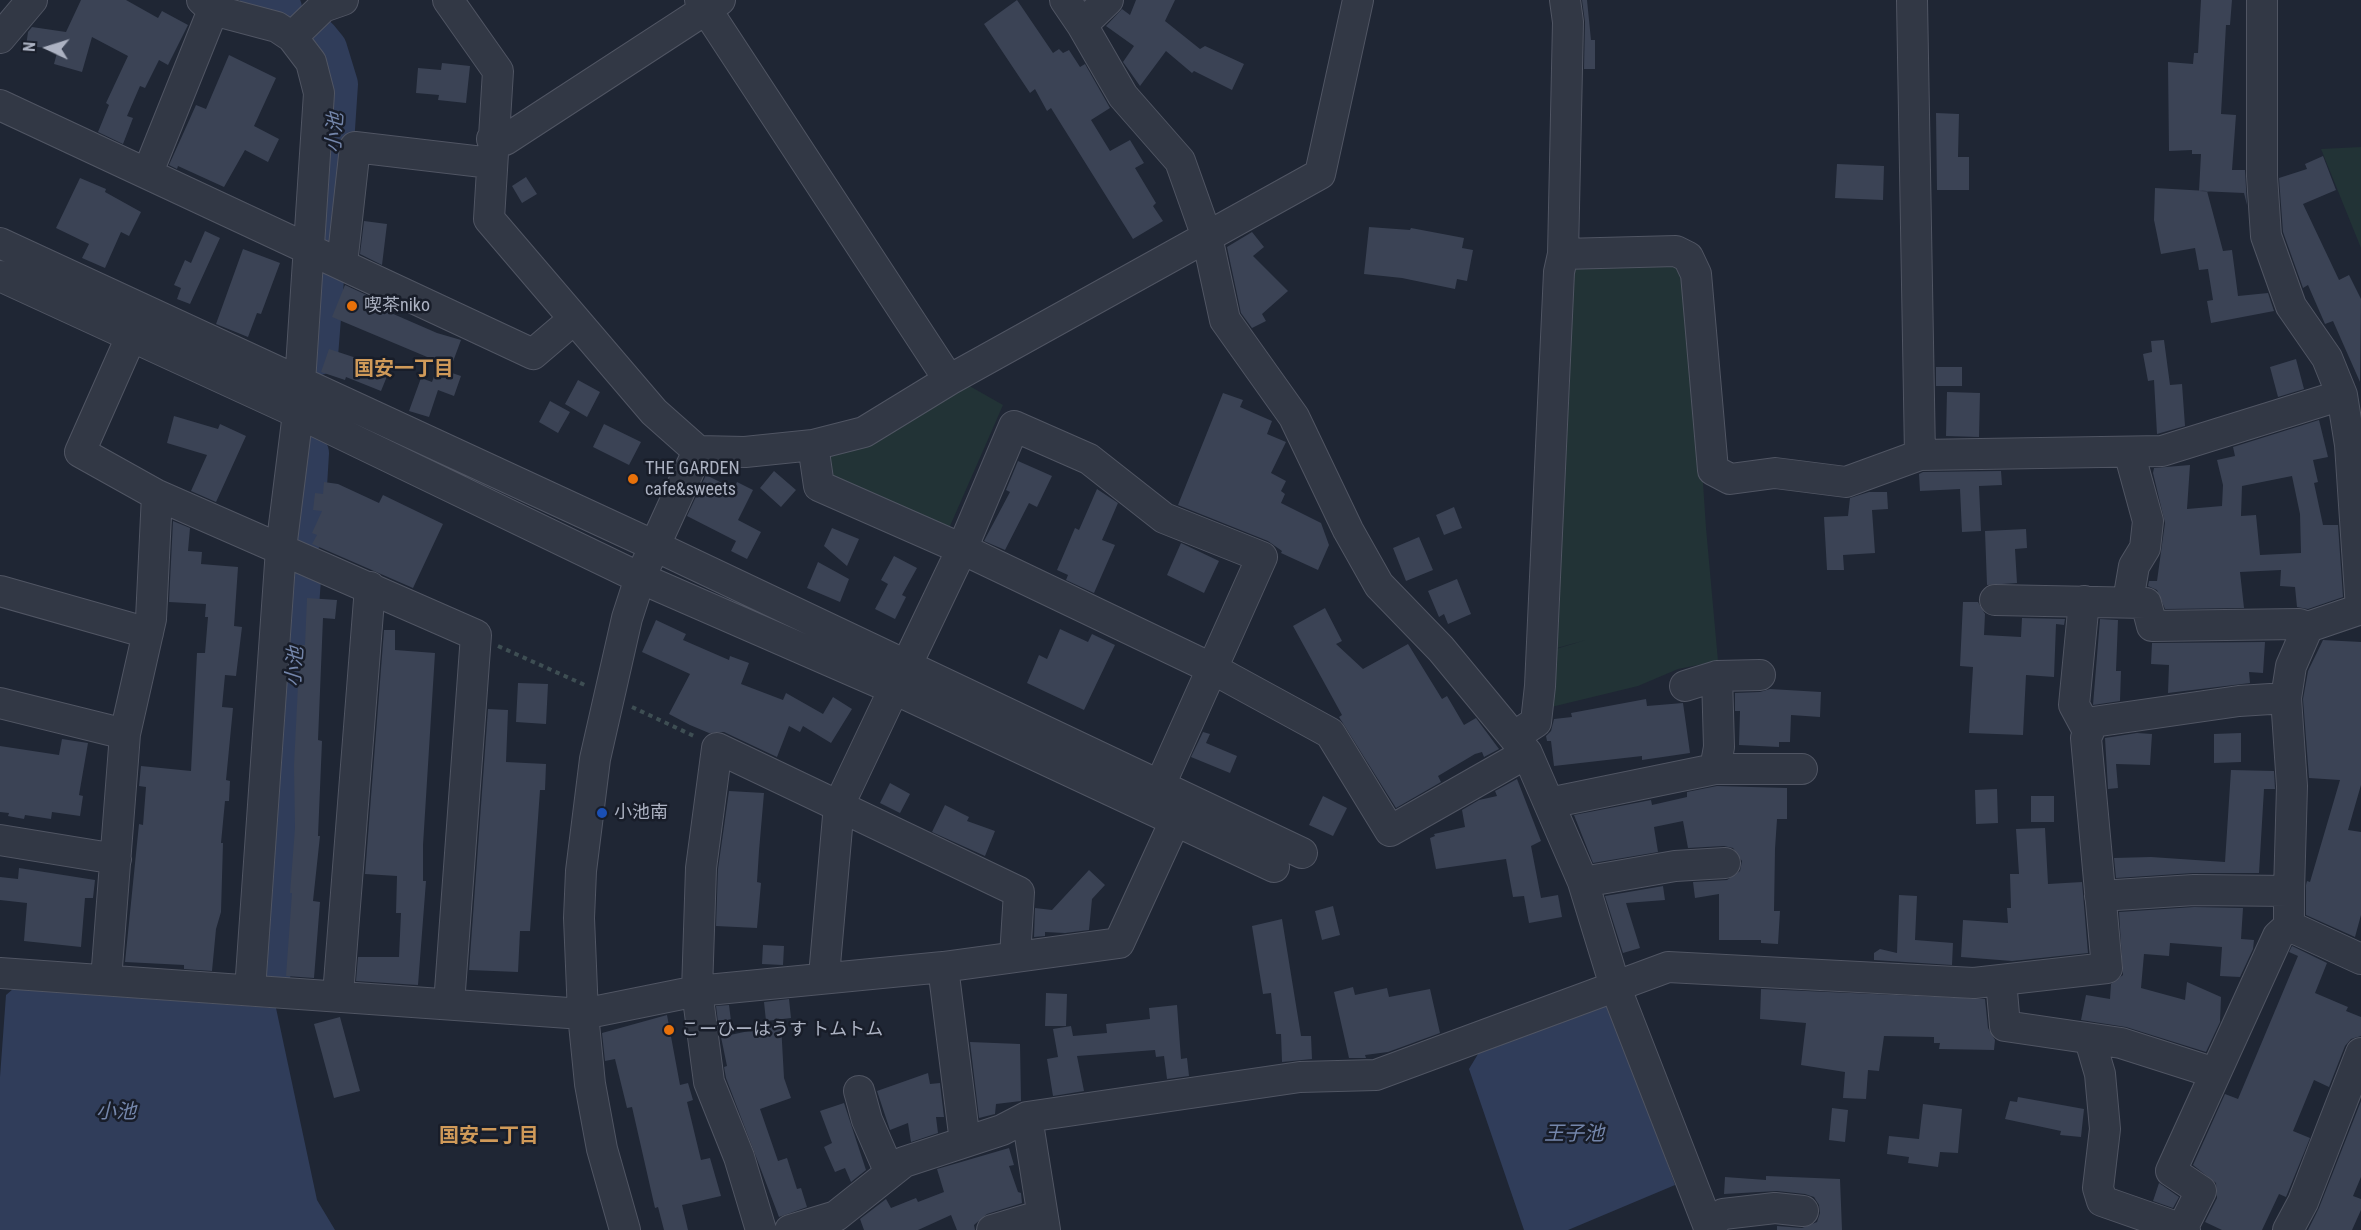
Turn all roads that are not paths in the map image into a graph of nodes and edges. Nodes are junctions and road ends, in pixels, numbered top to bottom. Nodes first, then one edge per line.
1 (32, 0) edge
2 (343, 0) edge
3 (448, 0) edge
4 (1065, 0) edge
5 (1108, 0) edge
6 (1358, 0) edge
7 (1565, 0) edge
8 (1912, 0) edge
9 (2262, 0) edge
10 (709, 3) edge
11 (207, 5) edge
12 (1082, 25) junction
13 (292, 37) junction
14 (0, 38) edge
15 (0, 105) edge
16 (491, 151) junction
17 (148, 172) junction
18 (1207, 237) junction
19 (0, 243) edge
20 (310, 248) junction
21 (1563, 254) junction
22 (342, 264) junction
23 (0, 276) edge
24 (574, 319) junction
25 (131, 337) junction
26 (949, 380) junction
27 (299, 382) junction
28 (2342, 395) junction
29 (298, 413) junction
30 (2355, 435) edge
31 (813, 445) junction
32 (698, 451) junction
33 (2129, 452) junction
34 (1920, 455) junction
35 (157, 495) junction
36 (655, 546) junction
37 (282, 549) junction
38 (962, 549) junction
39 (640, 578) junction
40 (370, 587) junction
41 (0, 591) edge
42 (1995, 600) dead end
43 (2128, 601) junction
44 (2084, 602) junction
45 (2361, 609) edge
46 (2308, 627) junction
47 (148, 633) junction
48 (1211, 668) junction
49 (1760, 675) dead end
50 (1717, 676) junction
51 (900, 677) junction
52 (1685, 686) dead end
53 (2286, 698) junction
54 (0, 703) edge
55 (2088, 731) junction
56 (125, 734) junction
57 (1521, 745) junction
58 (1715, 769) junction
59 (1802, 769) dead end
60 (1160, 784) junction
61 (1549, 803) junction
62 (839, 805) junction
63 (1174, 821) junction
64 (0, 840) edge
65 (1302, 852) dead end
66 (116, 859) junction
67 (1725, 863) dead end
68 (1274, 867) dead end
69 (1583, 882) junction
70 (2289, 891) junction
71 (2100, 896) junction
72 (2289, 926) junction
73 (1016, 957) junction
74 (2361, 959) edge
75 (943, 967) junction
76 (0, 973) edge
77 (824, 976) junction
78 (106, 980) junction
79 (2001, 980) junction
80 (1615, 986) junction
81 (250, 990) junction
82 (698, 991) junction
83 (338, 995) junction
84 (449, 1004) junction
85 (583, 1014) junction
86 (2090, 1040) junction
87 (2361, 1053) edge
88 (2215, 1073) junction
89 (859, 1091) dead end
90 (1027, 1117) junction
91 (965, 1142) junction
92 (890, 1173) junction
93 (1803, 1211) dead end
94 (1043, 1222) edge
95 (840, 1223) edge
96 (1709, 1228) edge
97 (2184, 1229) edge
98 (625, 1230) edge
99 (761, 1230) edge
100 (790, 1230) edge
101 (992, 1230) edge
102 (2288, 1230) edge

1 - 14 street
2 - 13 street
3 - 16 street
4 - 12 street
5 - 12 street
6 - 18 street
7 - 21 street
8 - 34 street
9 - 28 street
10 - 16 street
10 - 26 street
11 - 13 street
11 - 17 street
12 - 18 street
13 - 20 street
15 - 17 street
16 - 22 street
16 - 24 street
17 - 20 street
18 - 26 street
18 - 57 street
19 - 27 street
20 - 22 street
20 - 27 street
21 - 34 street
21 - 57 street
22 - 24 street
23 - 25 street
24 - 32 street
25 - 29 street
25 - 35 street
26 - 31 street
27 - 29 street
27 - 36 street
28 - 30 street
28 - 33 street
29 - 37 street
29 - 39 street
30 - 45 street
31 - 32 street
31 - 38 street
32 - 36 street
33 - 34 street
33 - 43 street
35 - 37 street
35 - 47 street
36 - 39 street
36 - 51 street
37 - 40 street
37 - 81 street
38 - 48 street
38 - 48 street
38 - 51 street
39 - 51 street
39 - 85 street
40 - 83 street
40 - 84 street
41 - 47 street
42 - 44 street
43 - 44 street
43 - 46 street
44 - 55 street
45 - 46 street
46 - 53 street
47 - 56 street
48 - 57 street
48 - 60 street
49 - 50 street
50 - 52 street
50 - 58 street
51 - 60 street
51 - 62 street
51 - 63 street
53 - 55 street
53 - 70 street
54 - 56 street
55 - 71 street
56 - 66 street
57 - 61 street
58 - 59 street
58 - 61 street
60 - 65 street
61 - 69 street
62 - 73 street
62 - 77 street
62 - 82 street
63 - 68 street
63 - 73 street
64 - 66 street
66 - 78 street
67 - 69 street
69 - 80 street
70 - 71 street
70 - 72 street
71 - 79 street
72 - 74 street
72 - 88 street
73 - 75 street
75 - 77 street
75 - 91 street
76 - 78 street
77 - 82 street
78 - 81 street
79 - 80 street
79 - 86 street
80 - 90 street
80 - 96 street
81 - 83 street
82 - 85 street
82 - 99 street
83 - 84 street
84 - 85 street
85 - 98 street
86 - 88 street
86 - 97 street
87 - 102 street
88 - 97 street
89 - 92 street
90 - 91 street
90 - 94 street
91 - 92 street
92 - 95 street
93 - 96 street
94 - 101 street
95 - 100 street

